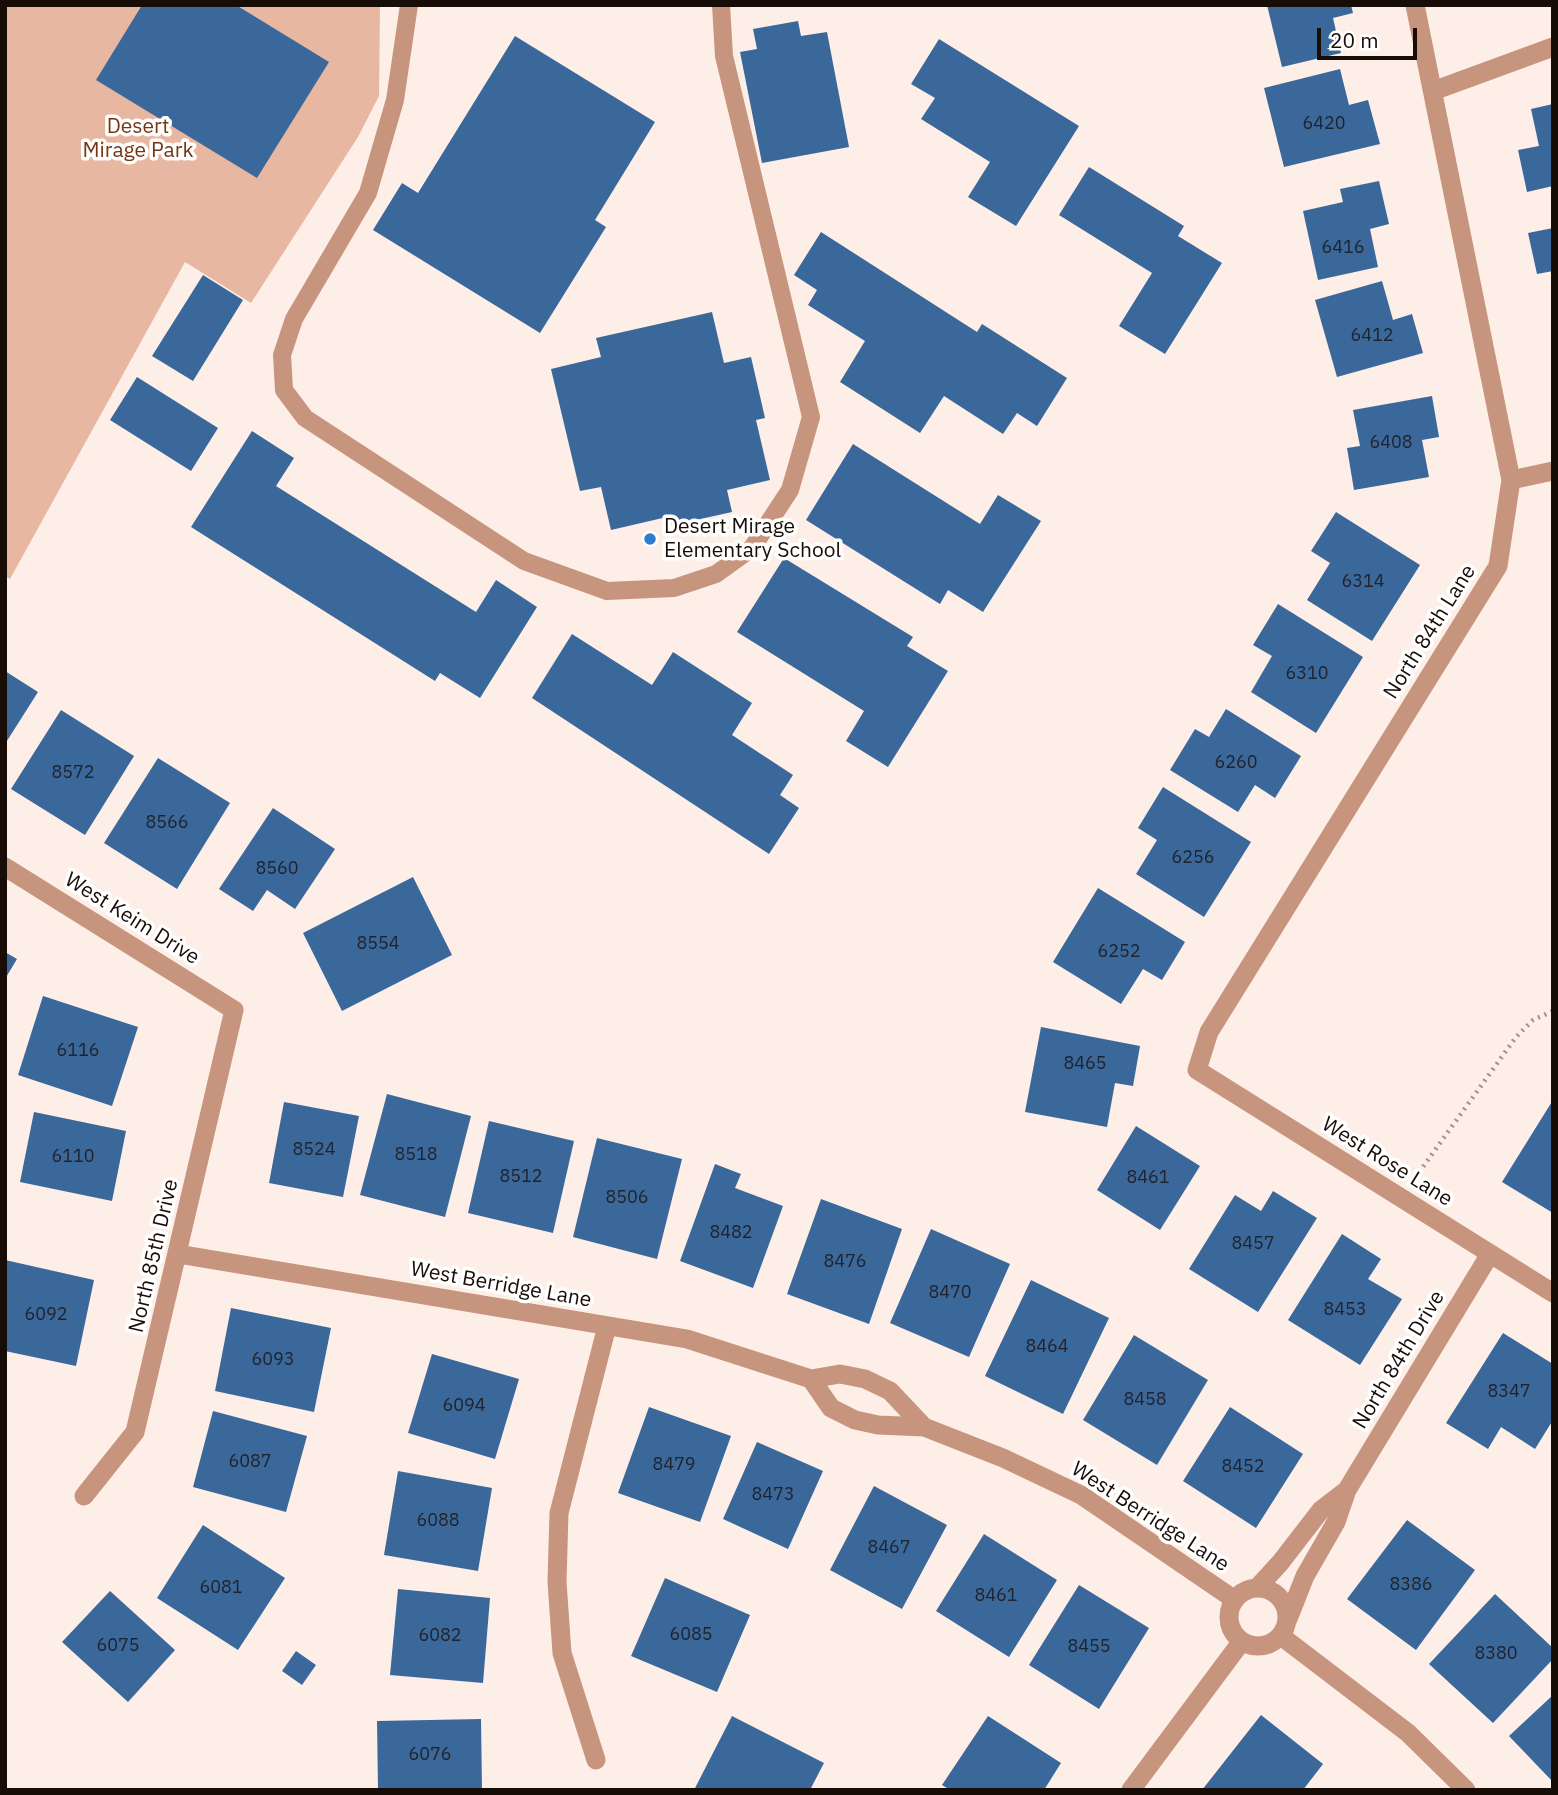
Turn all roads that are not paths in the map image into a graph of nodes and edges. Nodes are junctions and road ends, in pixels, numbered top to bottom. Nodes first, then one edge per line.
1 (409, 5) edge
2 (721, 5) edge
3 (1415, 5) edge
4 (1553, 47) edge
5 (1433, 91) junction
6 (1553, 471) edge
7 (1511, 480) junction
8 (5, 867) edge
9 (234, 1010) joint
10 (1197, 1070) joint
11 (178, 1254) junction
12 (1490, 1254) junction
13 (1553, 1293) edge
14 (607, 1326) junction
15 (811, 1379) junction
16 (924, 1427) junction
17 (1346, 1490) junction
18 (84, 1496) dead end
19 (1257, 1588) junction
20 (1235, 1600) junction
21 (1285, 1627) junction
22 (1242, 1641) junction
23 (596, 1760) dead end
24 (1131, 1790) edge
25 (1466, 1790) edge

1 - 2 lane
3 - 5 street, North 84th Lane
4 - 5 street
5 - 7 street, North 84th Lane
6 - 7 street
7 - 10 street, North 84th Lane
8 - 9 street, West Keim Drive
9 - 11 street, North 85th Drive
10 - 12 street, West Rose Lane
11 - 14 street, West Berridge Lane
11 - 18 street, North 85th Drive
12 - 13 street, West Rose Lane
12 - 17 street, North 84th Drive
14 - 15 street, West Berridge Lane
14 - 23 street
15 - 16 street, West Berridge Lane
15 - 16 street, West Berridge Lane
16 - 20 street, West Berridge Lane
17 - 19 street, North 84th Drive
17 - 21 street, North 84th Drive
19 - 20 street, West Berridge Lane
19 - 21 street
20 - 22 street, West Berridge Lane
21 - 22 street
21 - 25 street
22 - 24 street

